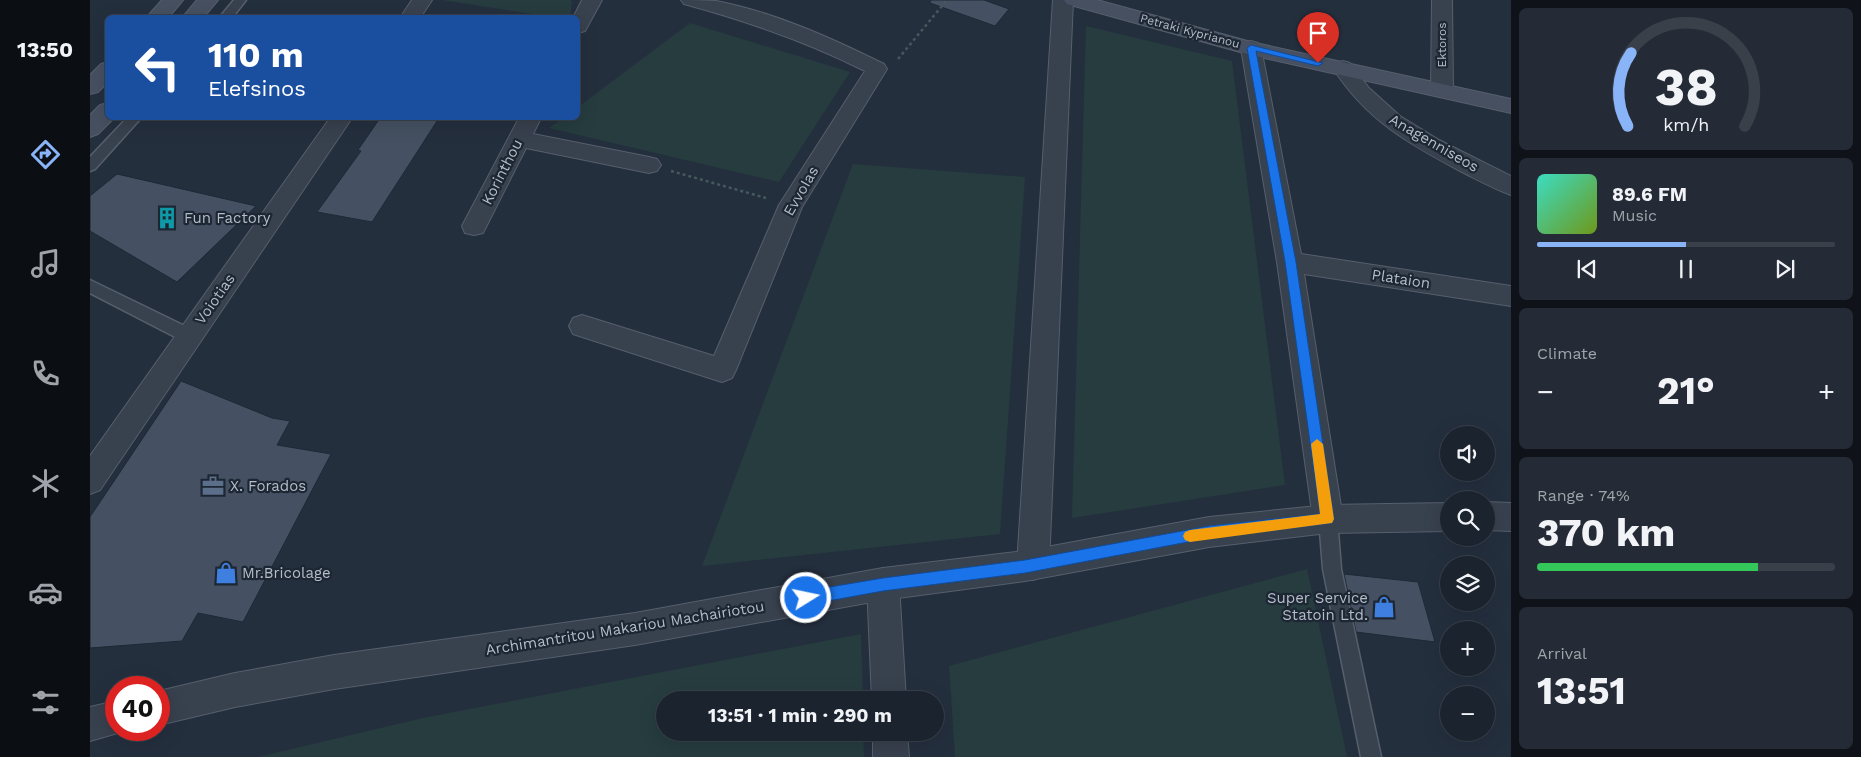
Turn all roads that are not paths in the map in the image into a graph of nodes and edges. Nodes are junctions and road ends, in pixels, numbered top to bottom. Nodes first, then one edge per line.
1 (173, 0) edge
2 (208, 0) edge
3 (240, 0) edge
4 (422, 0) edge
5 (592, 0) edge
6 (690, 0) edge
7 (1063, 0) edge
8 (1074, 0) edge
9 (1442, 0) edge
10 (159, 15) edge
11 (195, 15) edge
12 (228, 15) edge
13 (412, 15) edge
14 (580, 23) edge
15 (1251, 48) junction
16 (1343, 68) junction
17 (105, 72) edge
18 (90, 87) edge
19 (1442, 90) junction
20 (1511, 106) edge
21 (105, 113) edge
22 (132, 120) edge
23 (340, 120) edge
24 (529, 120) edge
25 (90, 129) edge
26 (519, 139) junction
27 (649, 165) road end
28 (90, 166) edge
29 (1511, 186) edge
30 (474, 226) dead end
31 (1290, 262) junction
32 (90, 286) edge
33 (1511, 296) edge
34 (582, 326) dead end
35 (189, 336) junction
36 (90, 480) edge
37 (1495, 516) edge
38 (1440, 517) edge
39 (1511, 517) edge
40 (1328, 519) junction
41 (1033, 565) junction
42 (883, 584) junction
43 (888, 691) edge
44 (170, 705) edge
45 (105, 721) edge
46 (90, 724) edge
47 (890, 741) edge
48 (891, 757) edge
49 (1371, 757) edge

1 - 10 main road
2 - 11 main road
3 - 12 lane
4 - 13 street
5 - 14 street
6 - 34 street, EvvoIas
7 - 41 street
8 - 15 main road, Petraki Kyprianou
9 - 19 street, Ektoros
15 - 16 main road, Petraki Kyprianou
15 - 31 street
16 - 19 main road, Petraki Kyprianou
16 - 29 street, Anagenniseos
17 - 18 main road
19 - 20 main road, Petraki Kyprianou
21 - 25 main road
22 - 28 lane
23 - 35 street, Voiotias
24 - 26 street, Korinthou
26 - 27 street
26 - 30 street, Korinthou
31 - 33 street, Plataion
31 - 40 street
32 - 35 lane
35 - 36 street, Voiotias
37 - 39 street
38 - 40 street, Archimantritou Makariou Machairiotou
40 - 41 street, Archimantritou Makariou Machairiotou
40 - 49 lane
41 - 42 street, Archimantritou Makariou Machairiotou
42 - 43 street
42 - 44 street, Archimantritou Makariou Machairiotou
45 - 46 street
47 - 48 street

